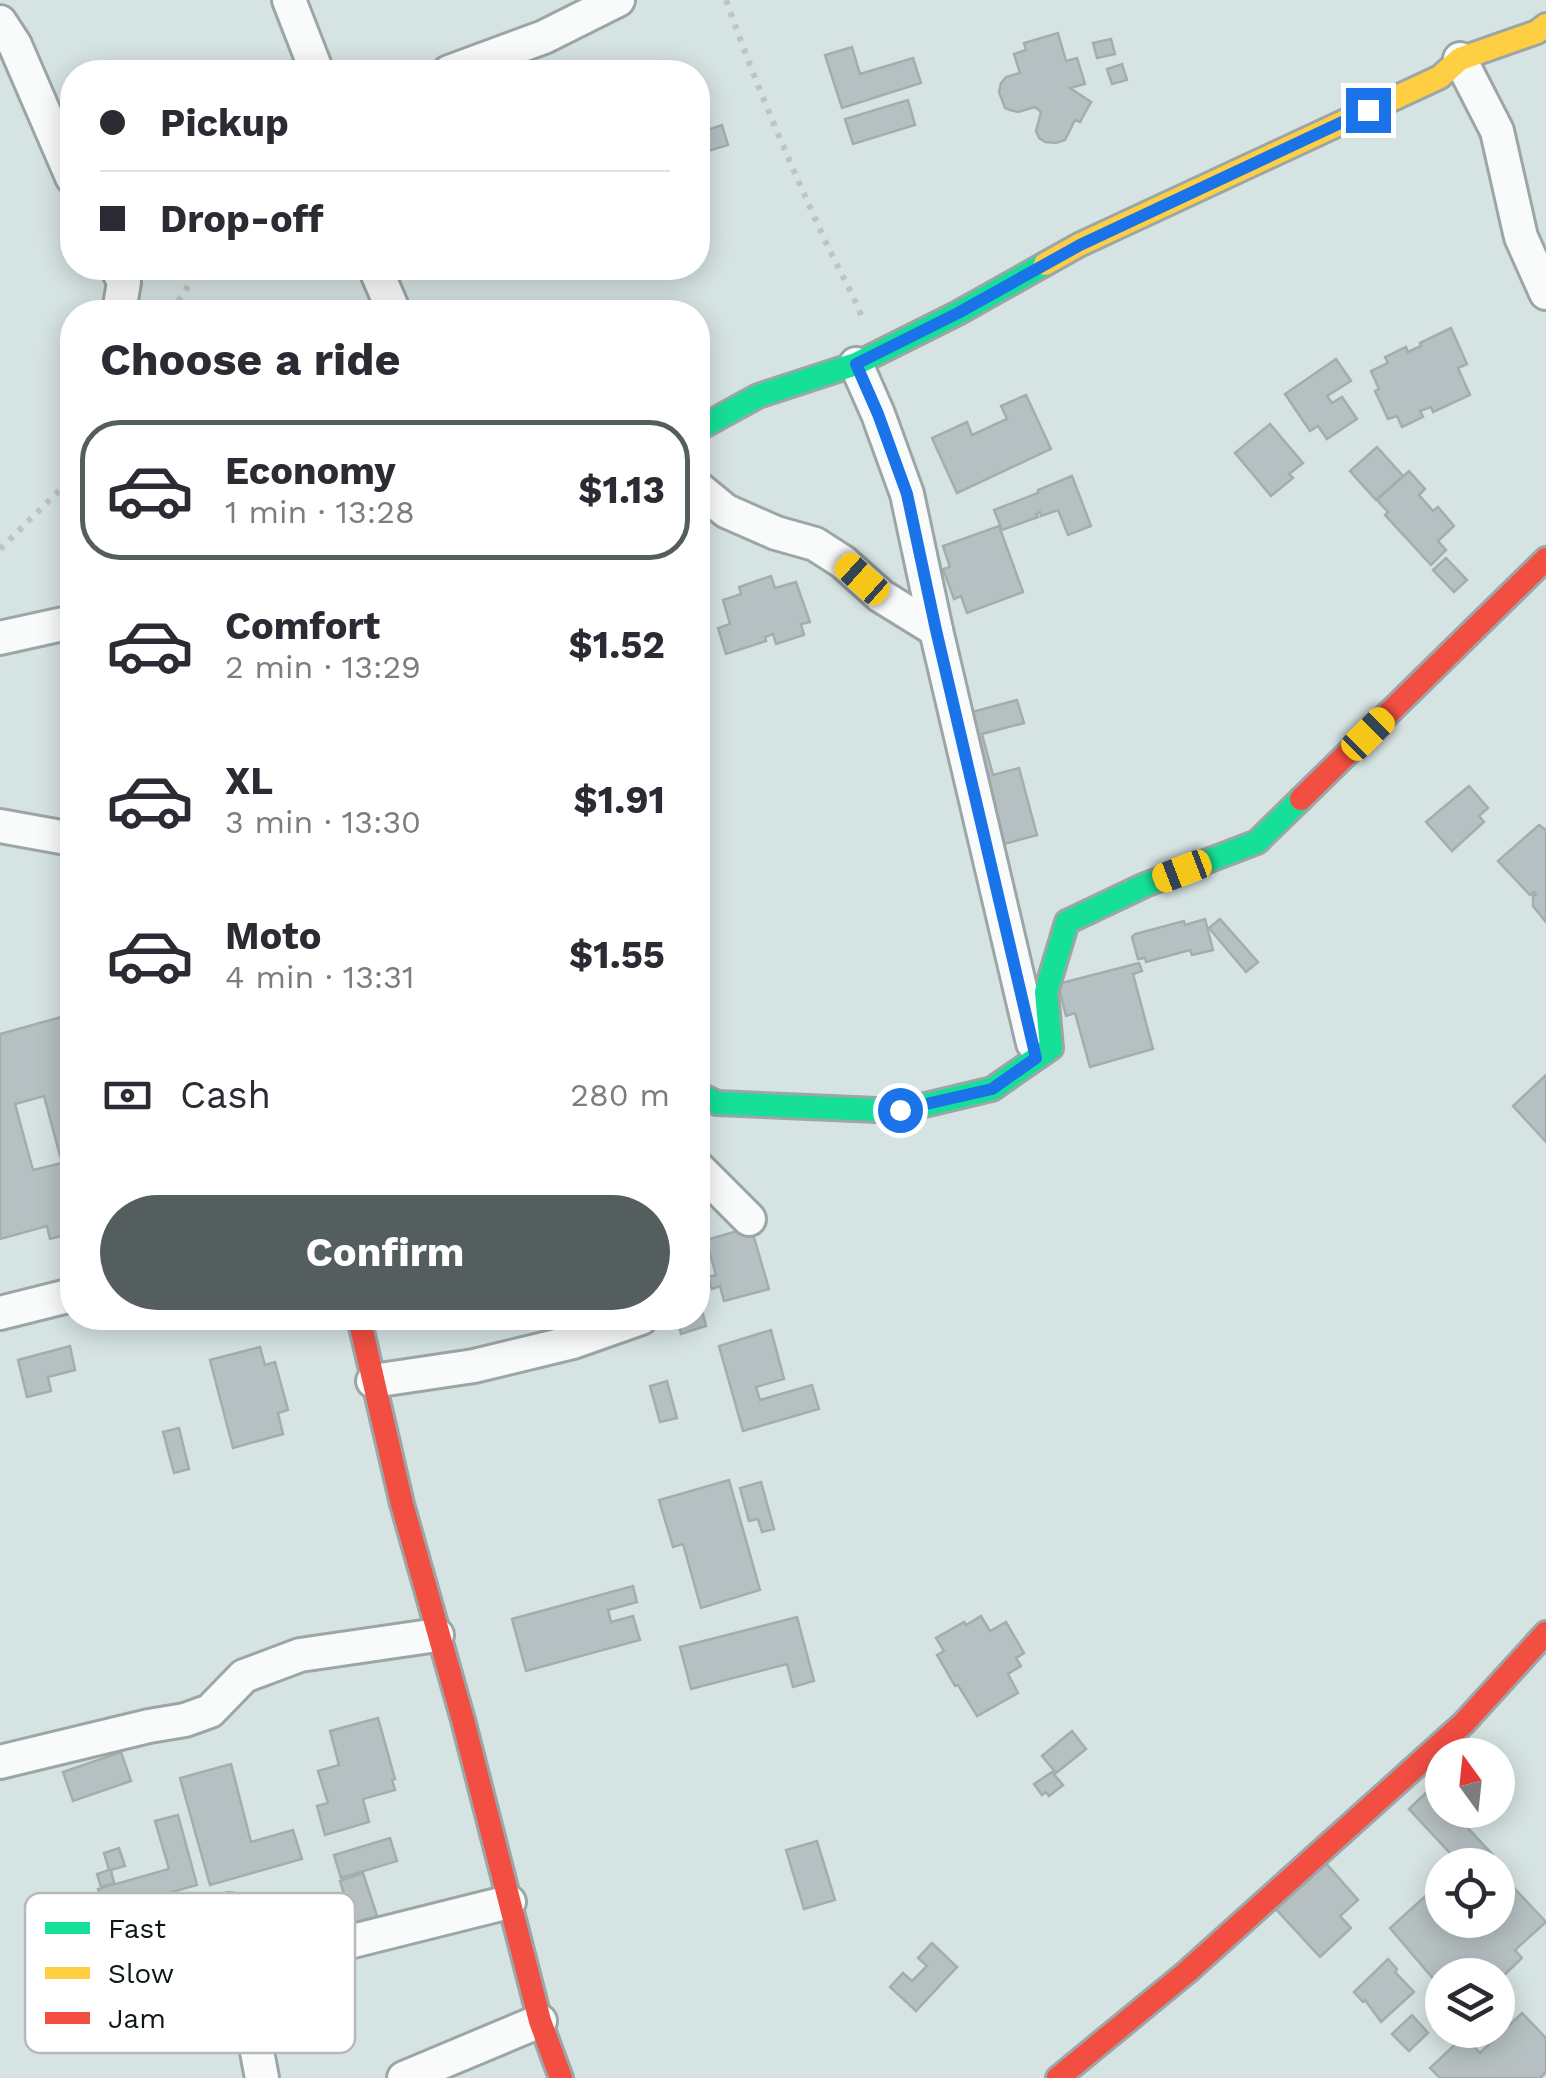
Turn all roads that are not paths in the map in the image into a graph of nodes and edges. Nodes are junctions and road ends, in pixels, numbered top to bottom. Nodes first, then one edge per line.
1 (289, 0) edge
2 (618, 0) edge
3 (0, 22) edge
4 (1546, 25) edge
5 (1460, 59) junction
6 (312, 60) edge
7 (482, 60) edge
8 (60, 150) edge
9 (1546, 293) edge
10 (866, 359) junction
11 (710, 422) edge
12 (710, 498) edge
13 (1546, 559) edge
14 (60, 625) edge
15 (936, 630) junction
16 (0, 638) edge
17 (0, 826) edge
18 (60, 837) edge
19 (1036, 1058) junction
20 (710, 1106) edge
21 (710, 1180) edge
22 (749, 1219) dead end
23 (60, 1298) edge
24 (0, 1313) edge
25 (362, 1330) edge
26 (605, 1330) edge
27 (373, 1381) junction
28 (1546, 1633) edge
29 (438, 1635) junction
30 (0, 1762) edge
31 (509, 1902) junction
32 (355, 1940) edge
33 (540, 2021) junction
34 (257, 2053) edge
35 (262, 2078) edge
36 (404, 2078) edge
37 (561, 2078) edge
38 (1058, 2078) edge

1 - 6 street
2 - 7 street
3 - 8 street
4 - 5 street
5 - 9 street
5 - 10 street
10 - 11 street
10 - 15 street
12 - 15 street
13 - 19 street
14 - 16 street
15 - 19 street
17 - 18 street
19 - 20 street
21 - 22 street
23 - 24 street
25 - 27 street
26 - 27 street
27 - 29 street
28 - 38 street
29 - 30 street
29 - 31 street
31 - 32 street
31 - 33 street
33 - 36 street
33 - 37 street
34 - 35 street

